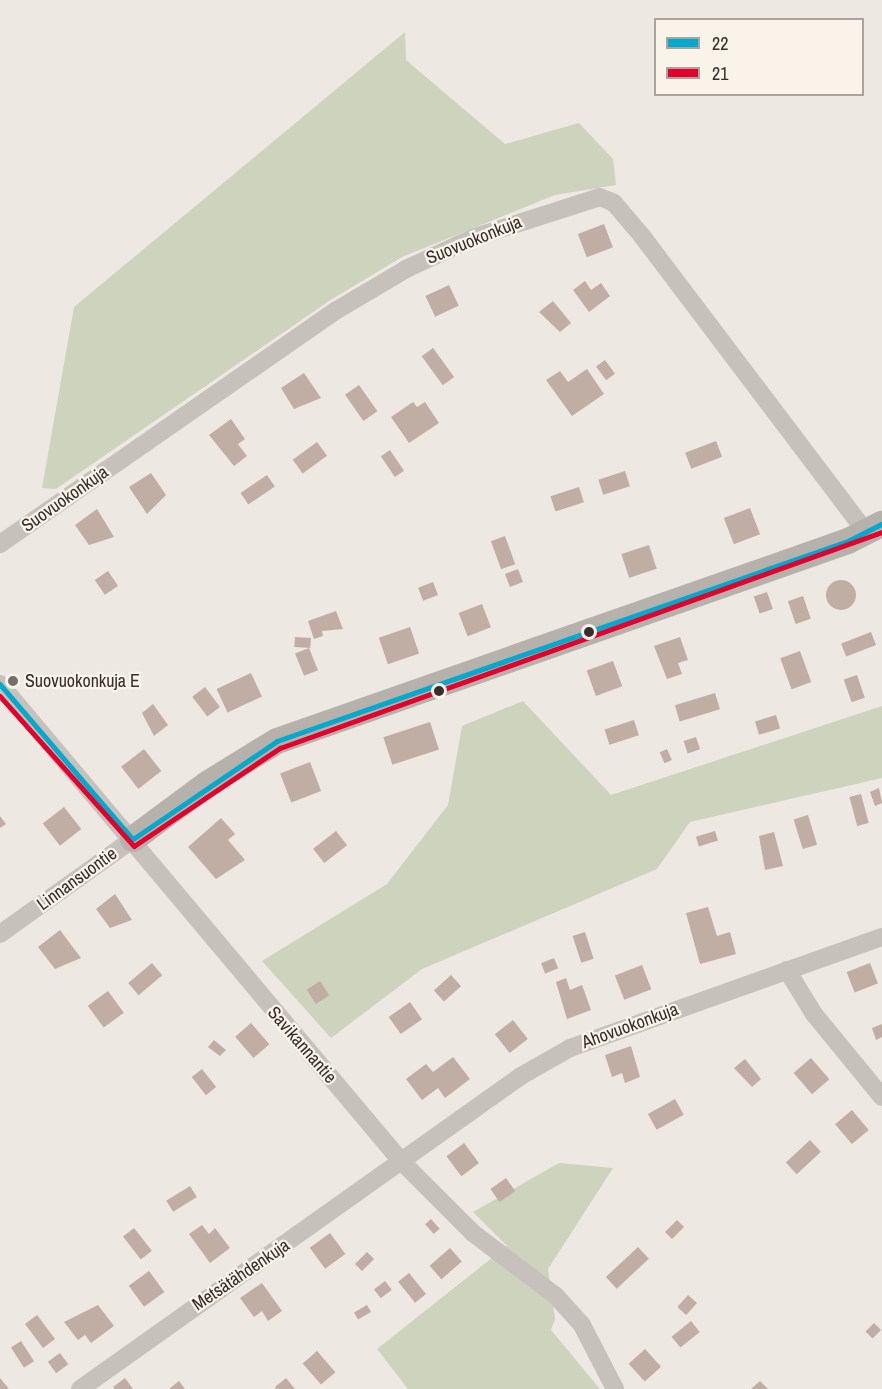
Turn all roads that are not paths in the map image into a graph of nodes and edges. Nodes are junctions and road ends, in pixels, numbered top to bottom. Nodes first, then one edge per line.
1 (874, 528) edge
2 (0, 544) edge
3 (0, 684) edge
4 (133, 838) junction
5 (0, 934) edge
6 (882, 937) edge
7 (787, 970) junction
8 (882, 1097) edge
9 (401, 1161) junction
10 (80, 1389) edge
11 (615, 1389) edge

1 - 2 street, Suovuokonkuja
1 - 4 street, Linnansuontie
3 - 4 street, Savikannantie
4 - 5 street, Linnansuontie
4 - 9 street, Savikannantie
6 - 7 street, Ahovuokonkuja
7 - 8 street
7 - 9 street, Ahovuokonkuja
9 - 10 street, Metsätähdenkuja
9 - 11 street, Savikannantie

